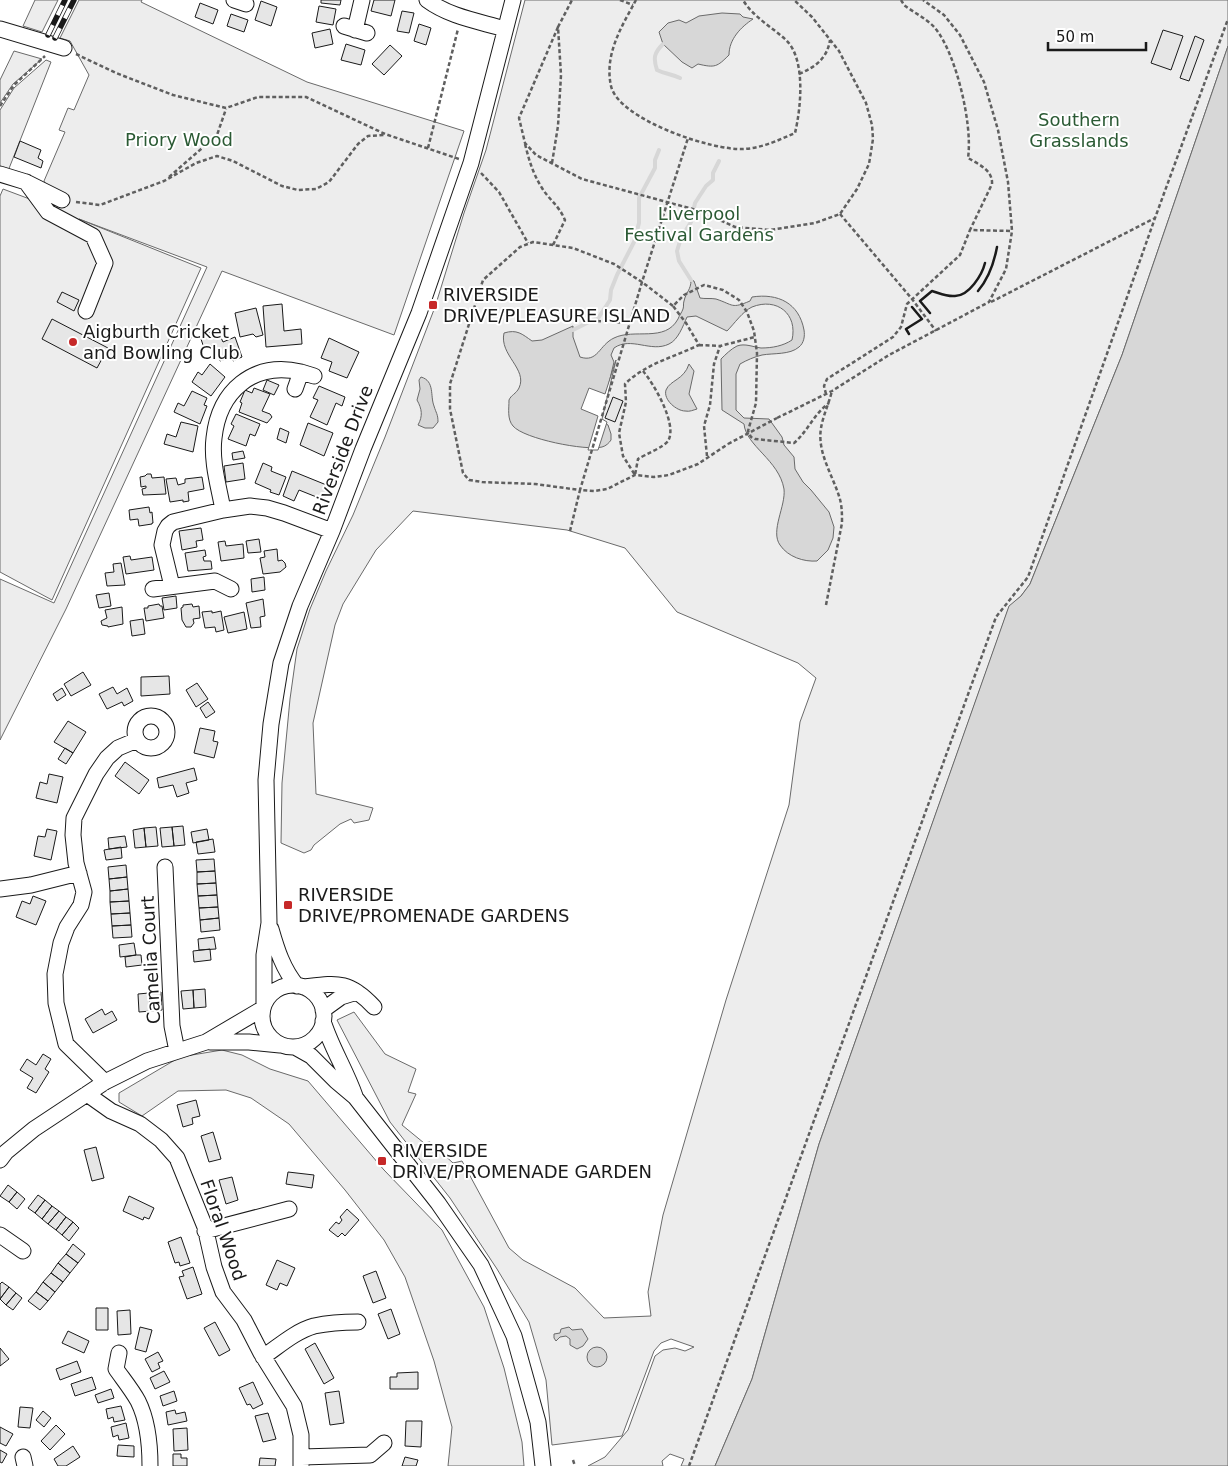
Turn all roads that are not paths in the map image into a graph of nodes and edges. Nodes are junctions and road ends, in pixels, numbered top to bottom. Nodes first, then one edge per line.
1 (362, 0) edge
2 (427, 0) edge
3 (513, 0) edge
4 (0, 28) edge
5 (505, 28) junction
6 (355, 29) dead end
7 (58, 46) road end
8 (0, 174) edge
9 (26, 182) junction
10 (62, 200) road end
11 (86, 311) dead end
12 (295, 389) dead end
13 (223, 510) junction
14 (332, 531) junction
15 (172, 586) junction
16 (153, 589) dead end
17 (231, 589) dead end
18 (137, 740) dead end
19 (165, 867) dead end
20 (79, 874) junction
21 (0, 889) edge
22 (269, 923) junction
23 (300, 986) junction
24 (357, 992) junction
25 (374, 1006) dead end
26 (263, 1007) junction
27 (323, 1016) junction
28 (206, 1042) junction
29 (287, 1046) junction
30 (178, 1051) junction
31 (105, 1082) junction
32 (88, 1094) junction
33 (356, 1097) junction
34 (0, 1160) edge
35 (289, 1210) dead end
36 (205, 1231) junction
37 (0, 1235) edge
38 (23, 1251) dead end
39 (358, 1322) dead end
40 (119, 1353) dead end
41 (263, 1357) junction
42 (384, 1443) dead end
43 (301, 1461) edge
44 (150, 1466) edge
45 (543, 1466) edge

1 - 6 street
2 - 5 street
3 - 5 street, Riverside Drive
4 - 7 street
5 - 14 street, Riverside Drive
8 - 9 street
9 - 10 street
9 - 11 street
12 - 13 street
13 - 14 street
13 - 15 street
14 - 22 street, Riverside Drive
15 - 16 street
15 - 17 street
18 - 20 street
19 - 30 street, Camelia Court
20 - 21 street
20 - 31 street
22 - 23 street, Riverside Drive
22 - 26 street, Riverside Drive
23 - 24 street
23 - 26 street
23 - 27 street
24 - 25 street
24 - 27 street
26 - 28 street
26 - 29 street
27 - 29 street
27 - 33 street
28 - 29 street
28 - 30 street
29 - 33 street
30 - 31 street
31 - 32 street
32 - 34 street
32 - 36 street, Floral Wood
33 - 45 street
35 - 36 street
36 - 41 street, Floral Wood
37 - 38 street
39 - 41 street
40 - 44 street
41 - 43 street, Floral Wood
42 - 43 street

